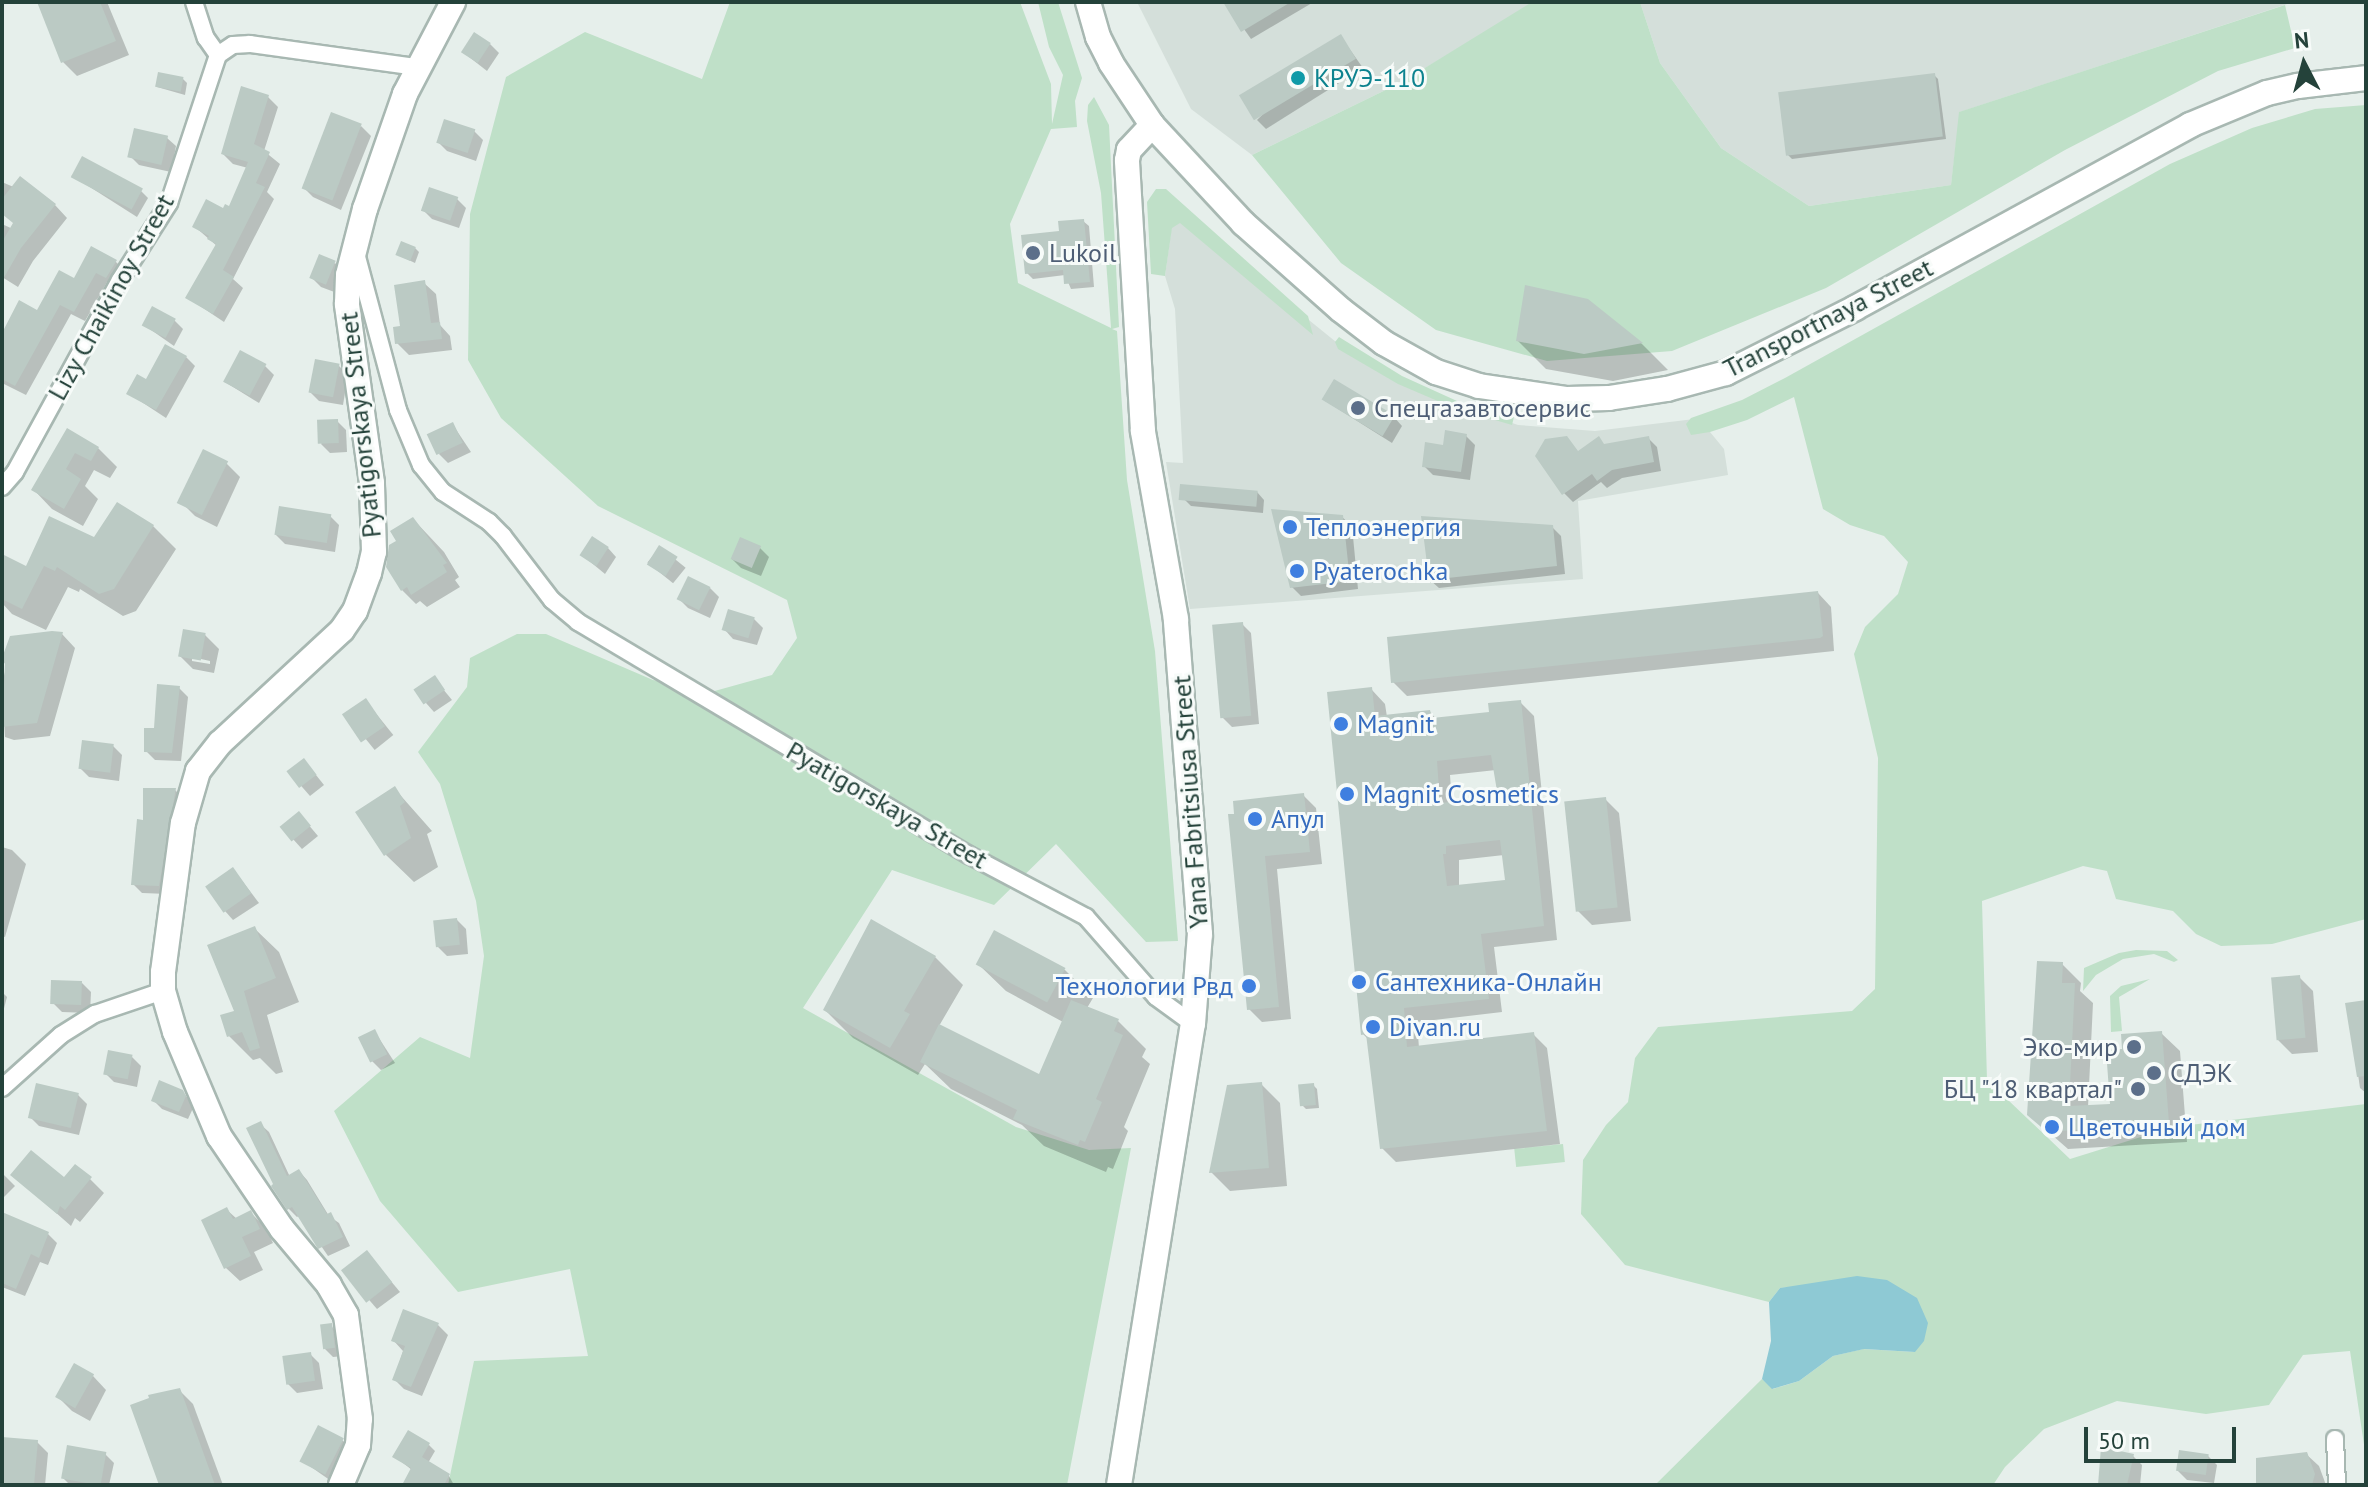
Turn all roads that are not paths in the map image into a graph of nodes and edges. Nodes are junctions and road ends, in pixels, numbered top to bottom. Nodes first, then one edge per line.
1 (194, 2) edge
2 (453, 2) edge
3 (1088, 2) edge
4 (218, 55) junction
5 (416, 67) junction
6 (2366, 78) edge
7 (1152, 125) junction
8 (354, 245) junction
9 (2, 487) edge
10 (163, 991) junction
11 (1193, 1024) junction
12 (2, 1088) edge
13 (2335, 1439) dead end
14 (341, 1485) edge
15 (1119, 1485) edge
16 (2337, 1485) edge

1 - 4 street
2 - 5 main road, Pyatigorskaya Street
3 - 7 main road, Transportnaya Street
4 - 5 street
4 - 9 street, Lizy Chaikinoy Street
5 - 8 main road, Pyatigorskaya Street
6 - 7 main road, Transportnaya Street
7 - 11 main road, Yana Fabritsiusa Street
8 - 10 main road, Pyatigorskaya Street
8 - 11 street, Pyatigorskaya Street
10 - 12 street
10 - 14 main road, Pyatigorskaya Street
11 - 15 main road, Yana Fabritsiusa Street
13 - 16 street

